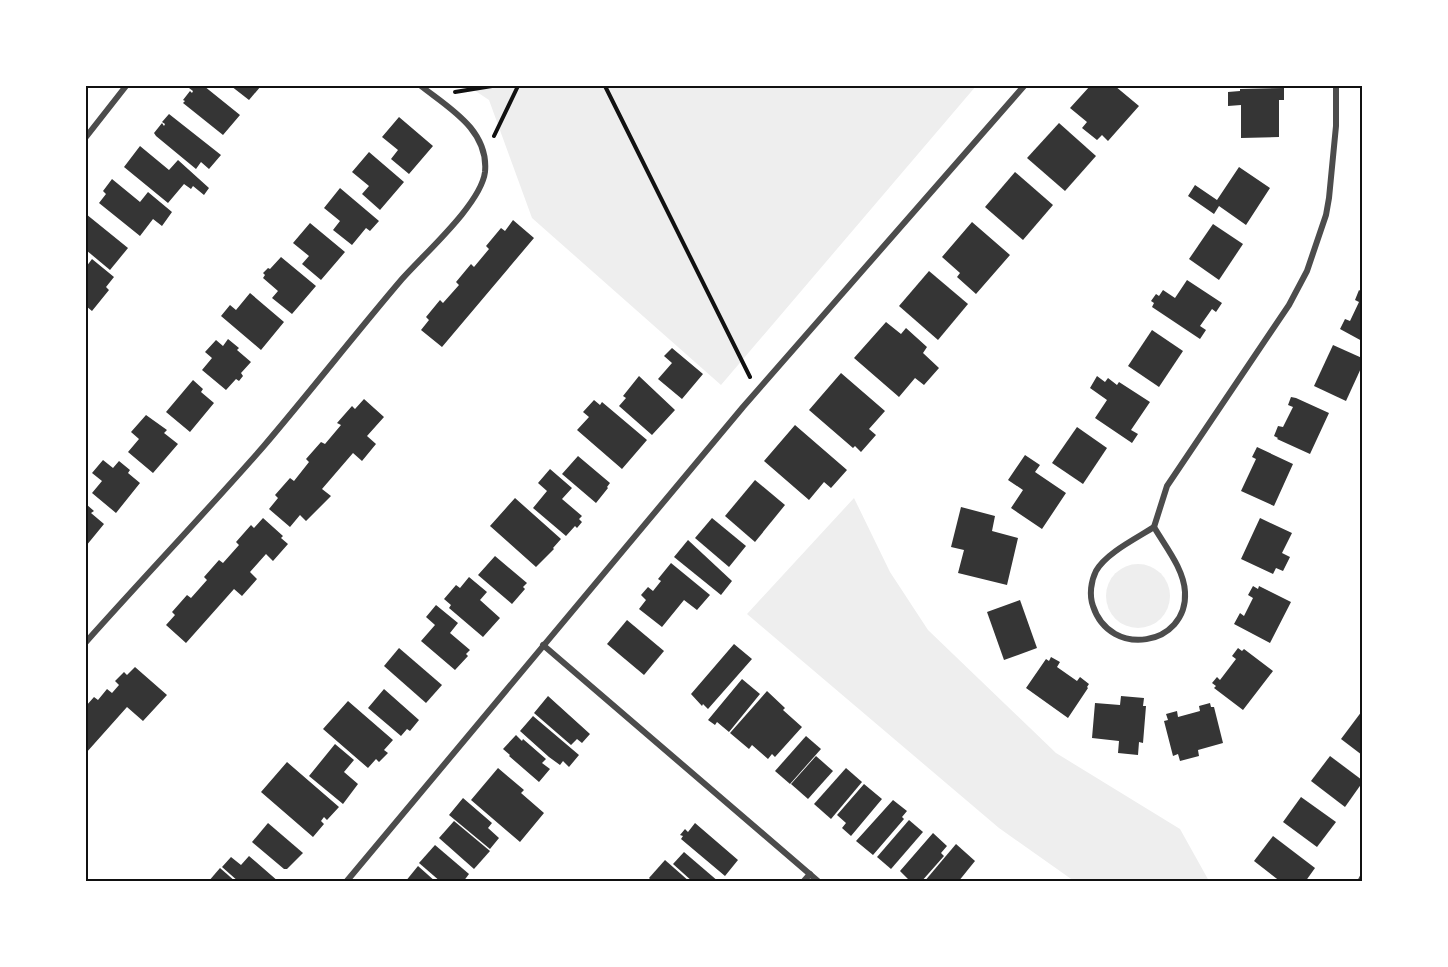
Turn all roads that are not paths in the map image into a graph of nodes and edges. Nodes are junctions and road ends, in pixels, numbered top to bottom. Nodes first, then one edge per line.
1 (126, 86) edge
2 (421, 86) edge
3 (1024, 86) edge
4 (1336, 86) edge
5 (86, 137) edge
6 (1154, 527) junction
7 (86, 642) edge
8 (543, 645) junction
9 (810, 874) junction
10 (346, 882) edge
11 (803, 882) edge
12 (819, 882) edge

1 - 5 street
2 - 7 street
3 - 8 street
4 - 6 street
6 - 6 street
8 - 9 street
8 - 10 street
9 - 11 street
9 - 12 street

